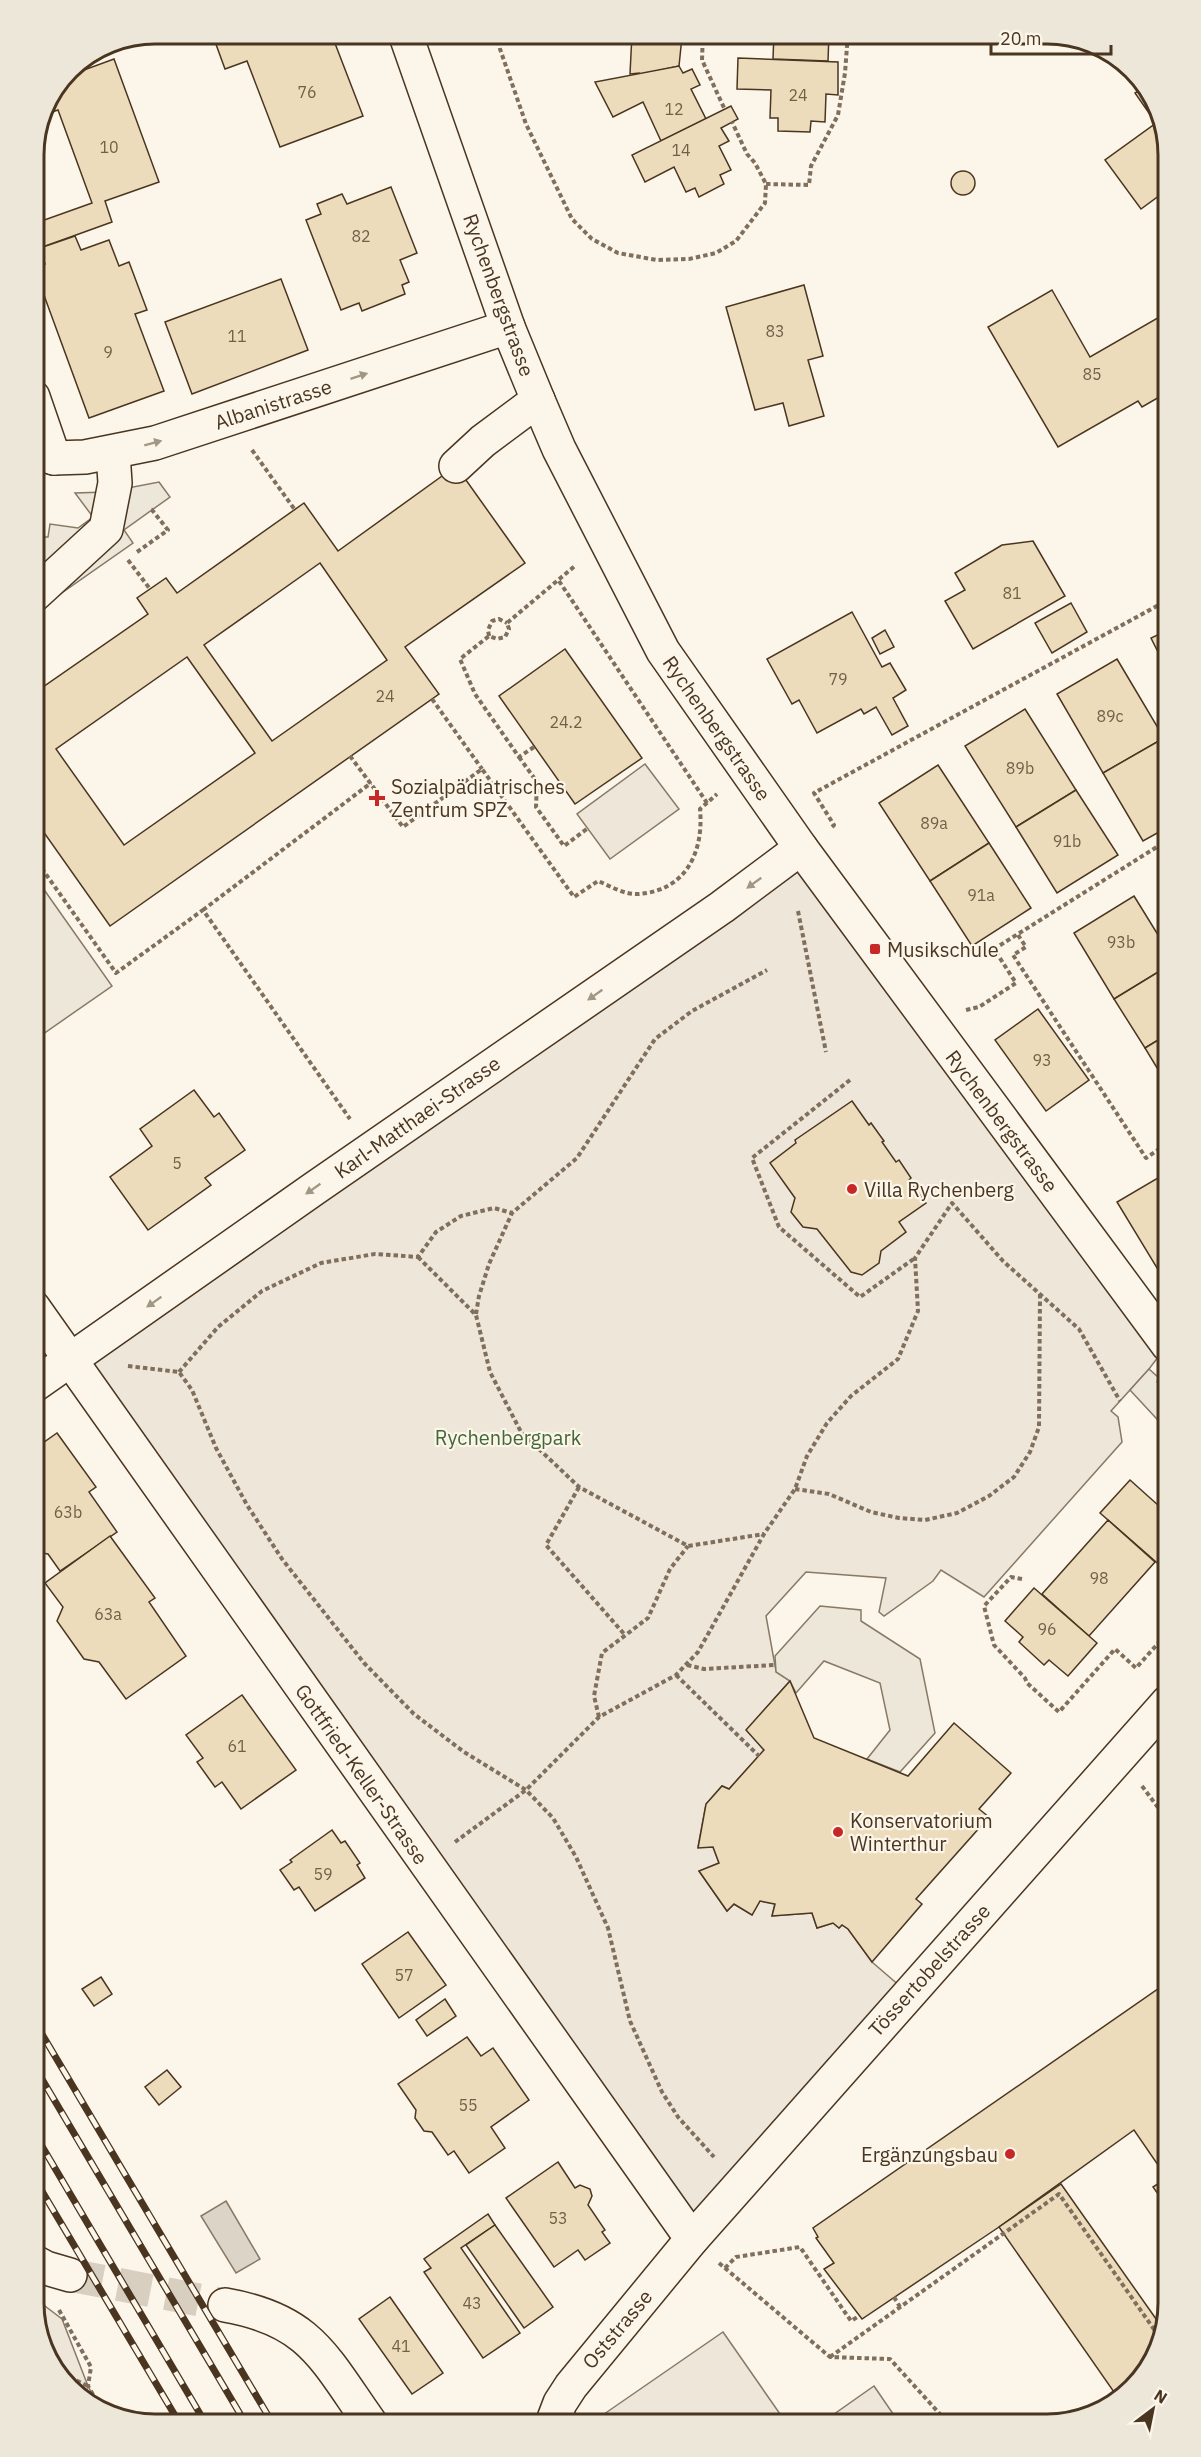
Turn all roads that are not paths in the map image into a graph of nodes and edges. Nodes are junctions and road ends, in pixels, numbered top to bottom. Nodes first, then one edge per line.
1 (409, 44) edge
2 (508, 327) junction
3 (538, 400) junction
4 (113, 453) junction
5 (44, 455) edge
6 (456, 466) dead end
7 (44, 586) edge
8 (801, 848) junction
9 (44, 1323) edge
10 (1158, 1331) edge
11 (70, 1361) junction
12 (44, 1379) edge
13 (1158, 1713) edge
14 (692, 2239) junction
15 (44, 2267) edge
16 (70, 2275) tunnel mouth
17 (225, 2306) tunnel mouth
18 (363, 2413) edge
19 (556, 2413) edge

1 - 2 street, Rychenbergstrasse
2 - 3 street, Rychenbergstrasse
4 -> 2 street, Albanistrasse
3 - 6 street
3 - 8 street, Rychenbergstrasse
4 - 5 street, Albanistrasse
4 - 7 street
8 - 10 street, Rychenbergstrasse
8 -> 11 street, Karl-Matthaei-Strasse
9 - 11 street, Gottfried-Keller-Strasse
11 - 12 street, Karl-Matthaei-Strasse
11 - 14 street, Gottfried-Keller-Strasse
13 - 14 street, Tössertobelstrasse
14 - 19 street, Oststrasse
15 - 16 street
17 - 18 street

